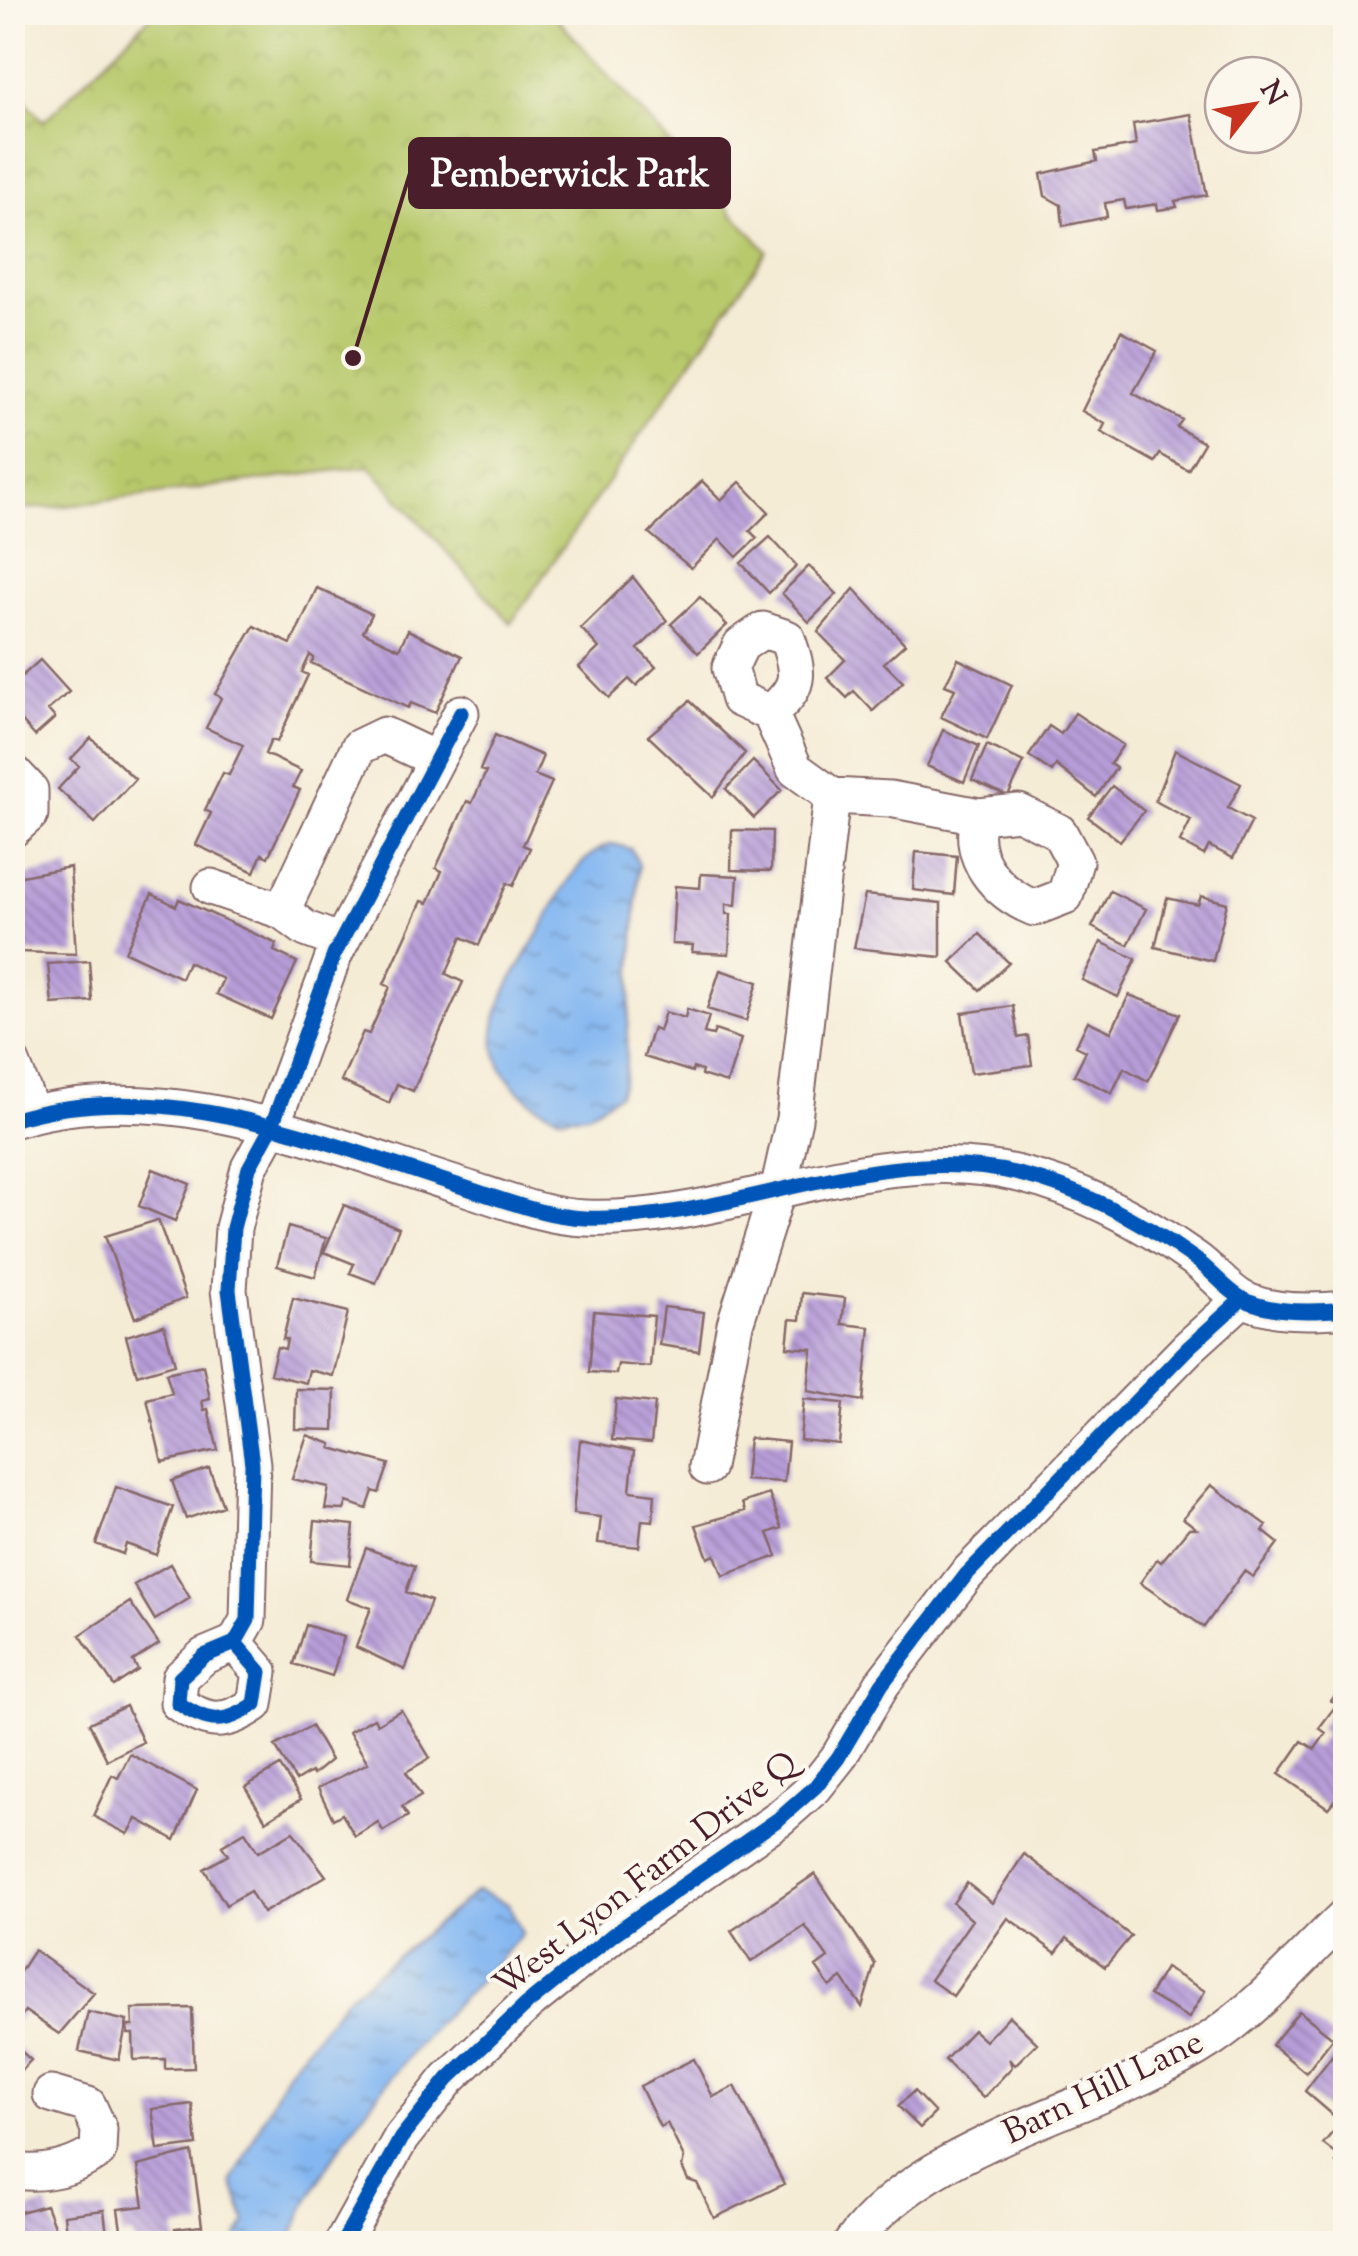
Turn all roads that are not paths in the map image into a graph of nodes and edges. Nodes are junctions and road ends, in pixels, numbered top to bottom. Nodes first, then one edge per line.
1 (462, 713) dead end
2 (770, 713) dead end
3 (435, 758) junction
4 (12, 770) edge
5 (832, 796) junction
6 (979, 816) dead end
7 (12, 830) edge
8 (211, 887) dead end
9 (282, 911) junction
10 (342, 942) junction
11 (12, 1063) edge
12 (22, 1117) edge
13 (271, 1128) junction
14 (779, 1186) junction
15 (1242, 1299) junction
16 (1346, 1309) edge
17 (707, 1468) dead end
18 (235, 1643) dead end
19 (1346, 1915) edge
20 (51, 2094) dead end
21 (12, 2171) edge
22 (342, 2244) edge
23 (851, 2244) edge

1 - 3 street
2 - 5 street
3 - 9 street
3 - 10 street
4 - 7 street
5 - 6 street
5 - 14 street
8 - 9 street
9 - 10 street
10 - 13 street
11 - 12 street
12 - 13 street
13 - 14 street
13 - 18 street
14 - 15 street
14 - 17 street
15 - 16 street
15 - 22 street, West Lyon Farm Drive Q
19 - 23 street, Barn Hill Lane
20 - 21 street

